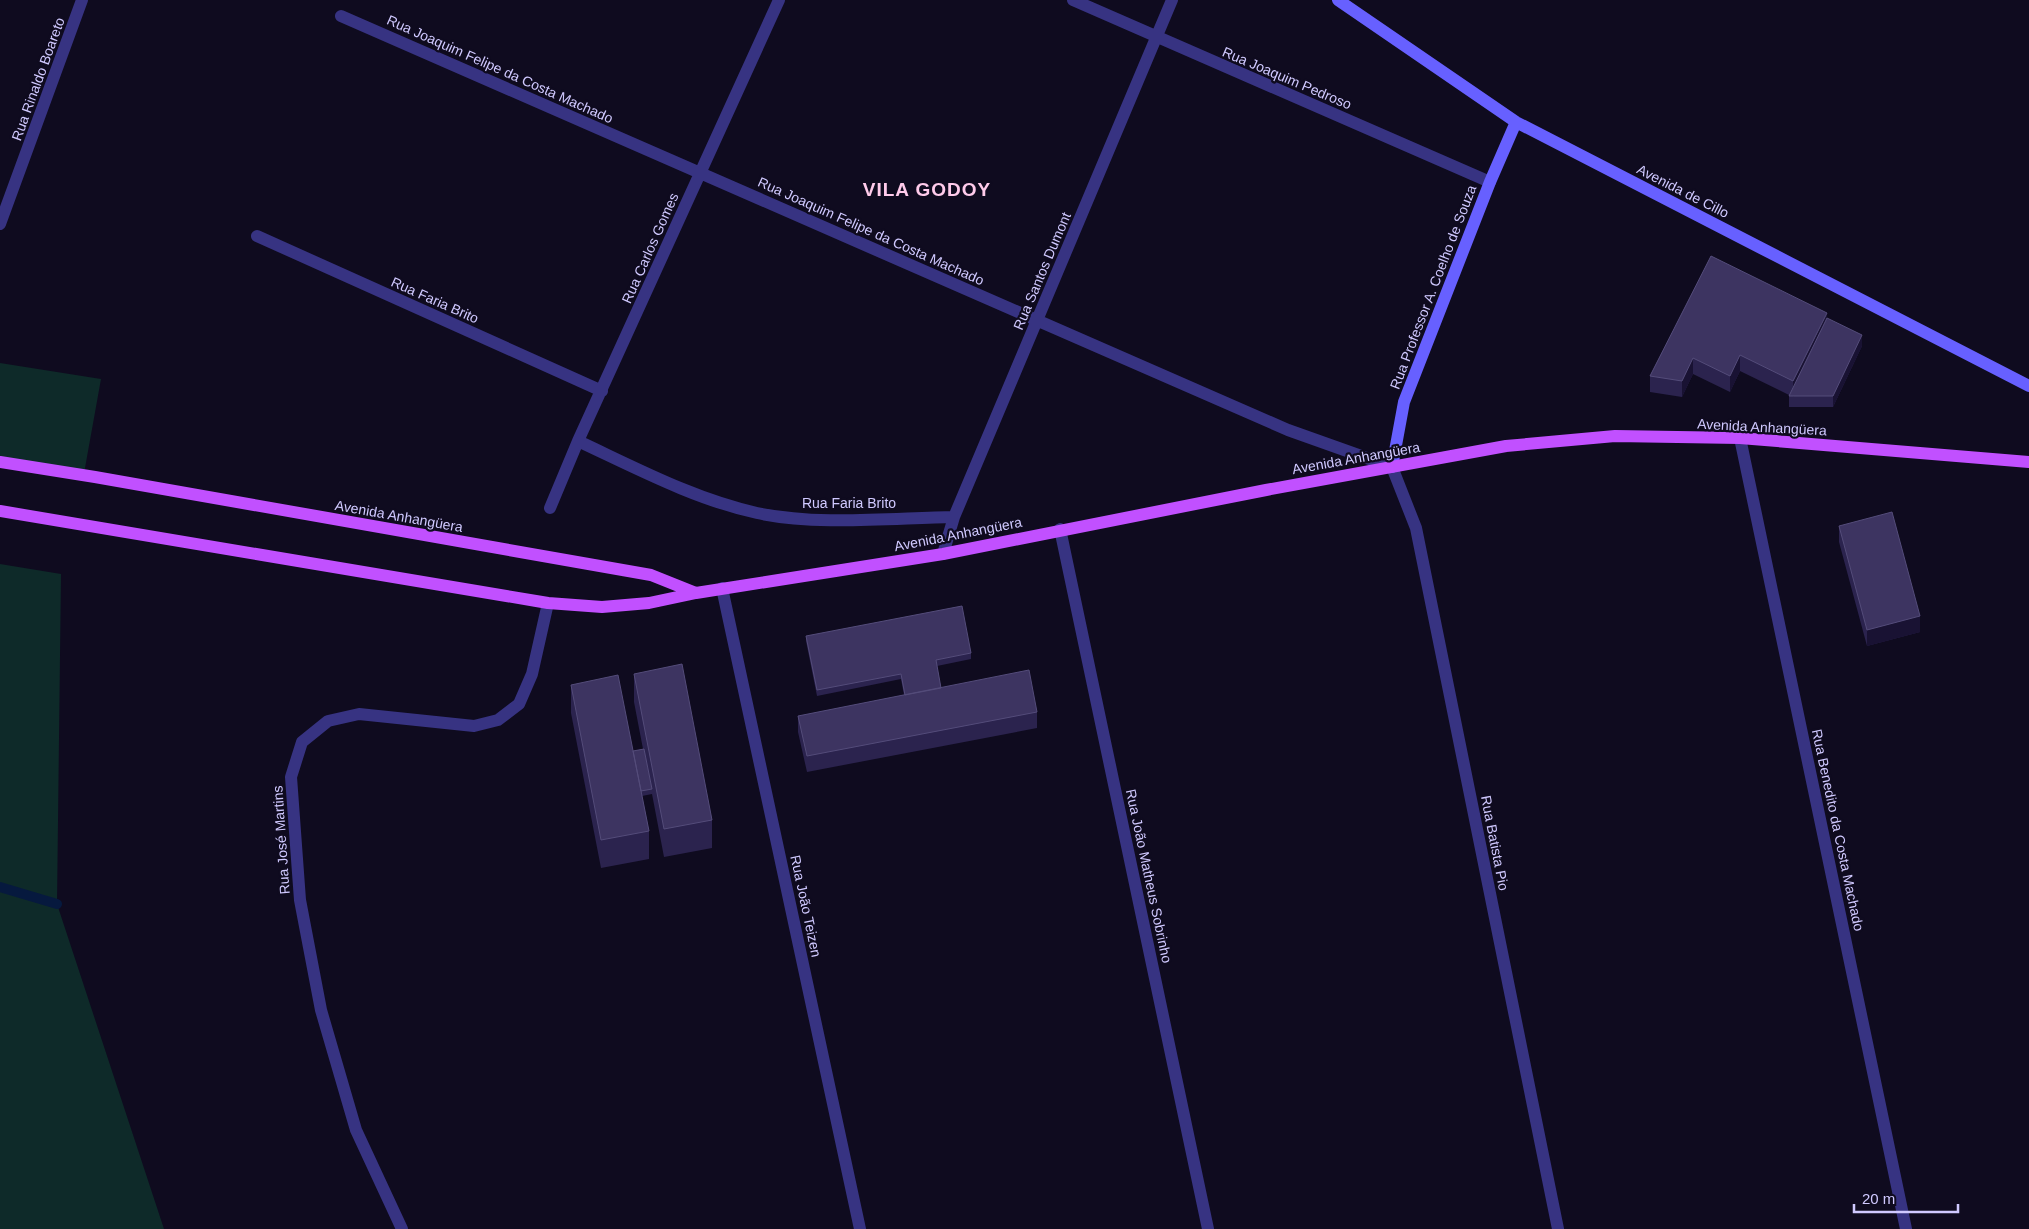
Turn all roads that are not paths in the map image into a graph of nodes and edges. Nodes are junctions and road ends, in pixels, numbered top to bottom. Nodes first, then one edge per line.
1 (82, 0) edge
2 (779, 0) edge
3 (1073, 0) edge
4 (1172, 0) edge
5 (1338, 0) edge
6 (341, 16) dead end
7 (1156, 38) junction
8 (1516, 122) junction
9 (701, 173) junction
10 (1490, 182) junction
11 (0, 224) edge
12 (257, 236) dead end
13 (1038, 321) junction
14 (2029, 386) edge
15 (602, 391) junction
16 (1740, 438) junction
17 (578, 441) junction
18 (0, 462) edge
19 (2029, 462) edge
20 (1392, 467) junction
21 (550, 508) dead end
22 (0, 510) edge
23 (954, 517) junction
24 (1060, 529) junction
25 (943, 554) junction
26 (722, 588) junction
27 (696, 592) junction
28 (548, 603) junction
29 (402, 1229) edge
30 (860, 1229) edge
31 (1208, 1229) edge
32 (1558, 1229) edge
33 (1906, 1229) edge

1 - 11 street, Rua Rinaldo Boareto
2 - 9 street, Rua Carlos Gomes
3 - 7 street, Rua Joaquim Pedroso
4 - 7 street, Rua Santos Dumont
5 - 8 main road, Avenida de Cillo
6 - 9 street, Rua Joaquim Felipe da Costa Machado
7 - 10 street, Rua Joaquim Pedroso
7 - 13 street, Rua Santos Dumont
8 - 10 main road, Rua Professor A. Coelho de Souza
8 - 14 main road, Avenida de Cillo
9 - 13 street, Rua Joaquim Felipe da Costa Machado
9 - 15 street, Rua Carlos Gomes
10 - 20 main road, Rua Professor A. Coelho de Souza
12 - 15 street, Rua Faria Brito
13 - 20 street, Rua Joaquim Felipe da Costa Machado
13 - 23 street, Rua Santos Dumont
15 - 17 street, Rua Carlos Gomes
16 - 19 main road, Avenida Anhangüera
16 - 20 main road, Avenida Anhangüera
16 - 33 street, Rua Benedito da Costa Machado
17 - 21 street, Rua Carlos Gomes
17 - 23 street, Rua Faria Brito
18 - 27 main road, Avenida Anhangüera
20 - 24 main road, Avenida Anhangüera
20 - 32 street, Rua Batista Pio
22 - 28 main road, Avenida Anhangüera
23 - 25 street, Rua Santos Dumont
24 - 25 main road, Avenida Anhangüera
24 - 31 street, Rua João Matheus Sobrinho
25 - 26 main road, Avenida Anhangüera
26 - 27 main road, Avenida Anhangüera
26 - 30 street, Rua João Teizen
27 - 28 main road, Avenida Anhangüera
28 - 29 street, Rua José Martins

